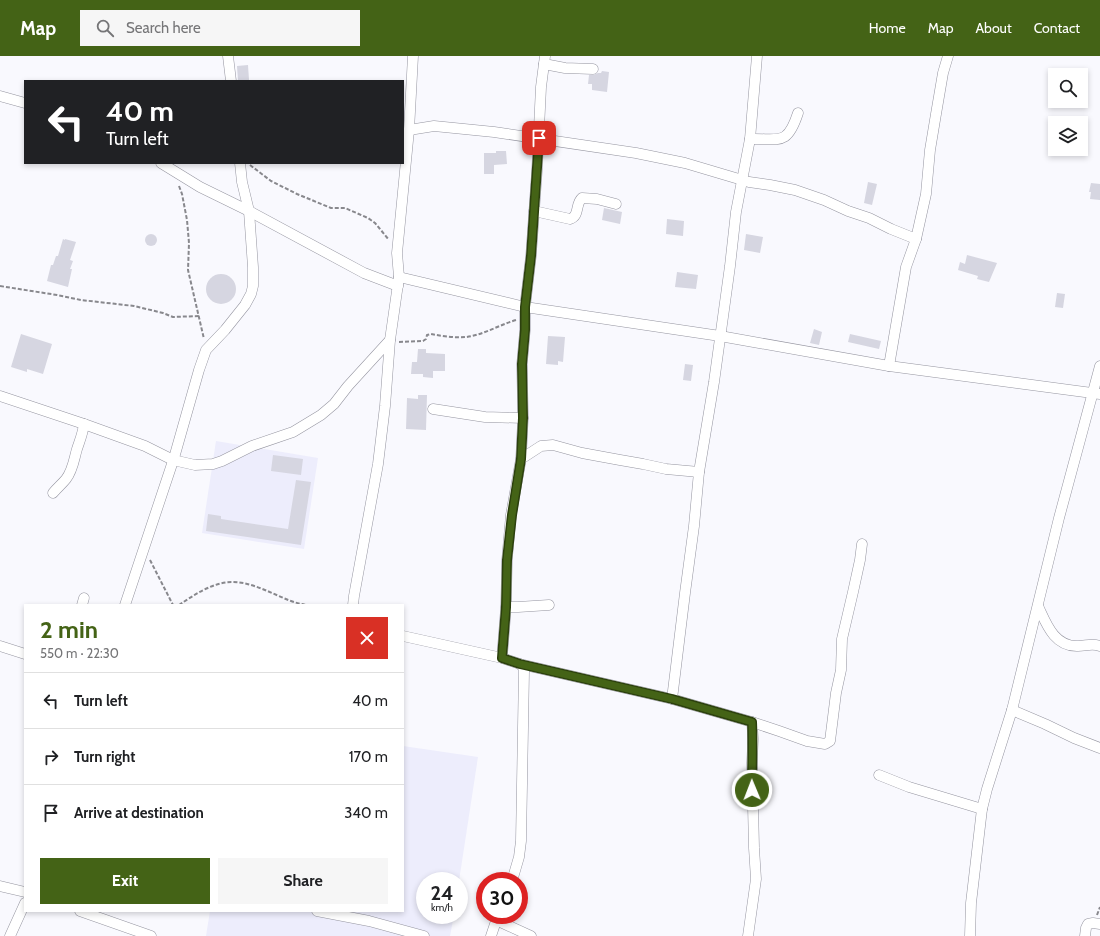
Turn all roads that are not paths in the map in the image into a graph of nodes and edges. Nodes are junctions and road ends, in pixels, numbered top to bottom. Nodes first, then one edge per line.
1 (228, 56) edge
2 (413, 56) edge
3 (757, 56) edge
4 (948, 56) edge
5 (544, 60) edge
6 (593, 69) dead end
7 (231, 80) edge
8 (0, 96) edge
9 (24, 103) edge
10 (798, 113) dead end
11 (409, 130) junction
12 (539, 138) junction
13 (750, 139) junction
14 (163, 164) edge
15 (240, 164) edge
16 (743, 180) junction
17 (616, 204) dead end
18 (248, 211) junction
19 (534, 211) junction
20 (916, 239) junction
21 (398, 282) junction
22 (525, 312) junction
23 (720, 336) junction
24 (390, 341) junction
25 (889, 366) junction
26 (1100, 366) edge
27 (1096, 394) edge
28 (0, 396) edge
29 (433, 409) dead end
30 (523, 418) junction
31 (84, 424) junction
32 (521, 459) junction
33 (173, 460) junction
34 (699, 472) junction
35 (53, 493) dead end
36 (862, 544) dead end
37 (124, 604) edge
38 (354, 604) edge
39 (549, 605) dead end
40 (1038, 606) junction
41 (506, 607) junction
42 (404, 636) edge
43 (0, 646) edge
44 (1100, 646) edge
45 (24, 654) edge
46 (502, 658) junction
47 (520, 664) junction
48 (672, 699) junction
49 (1012, 710) junction
50 (752, 722) junction
51 (1100, 748) edge
52 (879, 775) dead end
53 (982, 809) junction
54 (515, 872) edge
55 (0, 886) edge
56 (24, 892) edge
57 (24, 905) edge
58 (83, 912) edge
59 (322, 912) edge
60 (495, 924) edge
61 (508, 924) edge
62 (1100, 924) edge
63 (10, 936) edge
64 (151, 936) edge
65 (424, 936) edge
66 (491, 936) edge
67 (531, 936) edge
68 (748, 936) edge
69 (970, 936) edge
70 (1085, 936) edge

1 - 7 street
2 - 11 street
3 - 13 street
4 - 20 street
5 - 6 street
5 - 12 street
8 - 9 street
10 - 13 street
11 - 12 street
11 - 21 street
12 - 16 street
12 - 19 street
13 - 16 street
14 - 18 street
15 - 18 street
16 - 20 street
16 - 23 street
17 - 19 street
18 - 21 street
18 - 33 street
19 - 22 street
20 - 25 street
21 - 22 street
21 - 24 street
22 - 23 street
22 - 30 street
23 - 25 street
23 - 34 street
24 - 33 street
24 - 38 street
25 - 27 street
26 - 27 street
27 - 40 street
28 - 31 street
29 - 30 street
30 - 32 street
31 - 33 street
31 - 35 street
32 - 34 street
32 - 41 street
33 - 37 street
34 - 48 street
36 - 50 street
39 - 41 street
40 - 44 street
40 - 49 street
41 - 46 street
42 - 46 street
43 - 45 street
46 - 47 street
47 - 48 street
47 - 54 street
48 - 50 street
49 - 51 street
49 - 53 street
50 - 68 street
52 - 53 street
53 - 69 street
55 - 56 street
57 - 63 street
58 - 64 street
59 - 65 street
60 - 66 street
61 - 67 street
62 - 70 street

